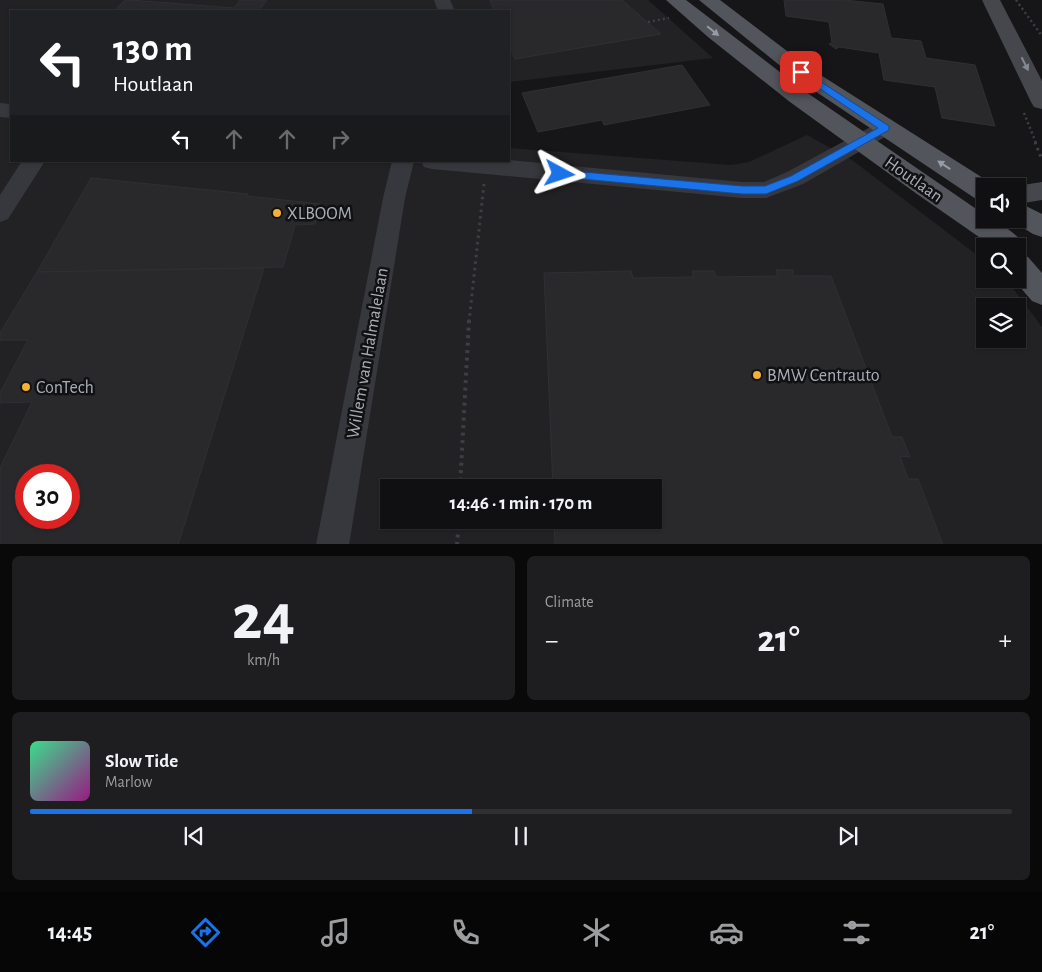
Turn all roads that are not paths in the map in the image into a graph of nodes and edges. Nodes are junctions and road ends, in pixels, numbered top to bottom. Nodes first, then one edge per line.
1 (708, 0) edge
2 (994, 5) edge
3 (673, 9) edge
4 (1039, 44) edge
5 (1042, 102) edge
6 (885, 128) junction
7 (861, 142) junction
8 (33, 162) edge
9 (403, 162) edge
10 (450, 162) edge
11 (486, 164) edge
12 (976, 186) edge
13 (1042, 192) edge
14 (1026, 194) edge
15 (0, 213) edge
16 (1026, 217) edge
17 (976, 223) edge
18 (1042, 227) edge
19 (982, 228) edge
20 (984, 228) edge
21 (992, 238) edge
22 (1000, 238) edge
23 (1026, 255) edge
24 (1042, 266) edge
25 (1026, 274) edge
26 (1042, 293) edge
27 (332, 544) edge

1 - 6 main road, Houtlaan
2 - 4 main road
2 -> 5 main road
3 -> 7 main road, Houtlaan
6 - 7 street
12 -> 6 main road, Houtlaan
7 - 11 street
7 - 17 main road, Houtlaan
8 - 15 street
9 - 27 street, Willem van Halmalelaan
10 - 11 street
13 - 14 main road
16 - 18 main road
19 - 21 main road
20 - 22 main road, Houtlaan
23 - 24 main road
25 - 26 main road

